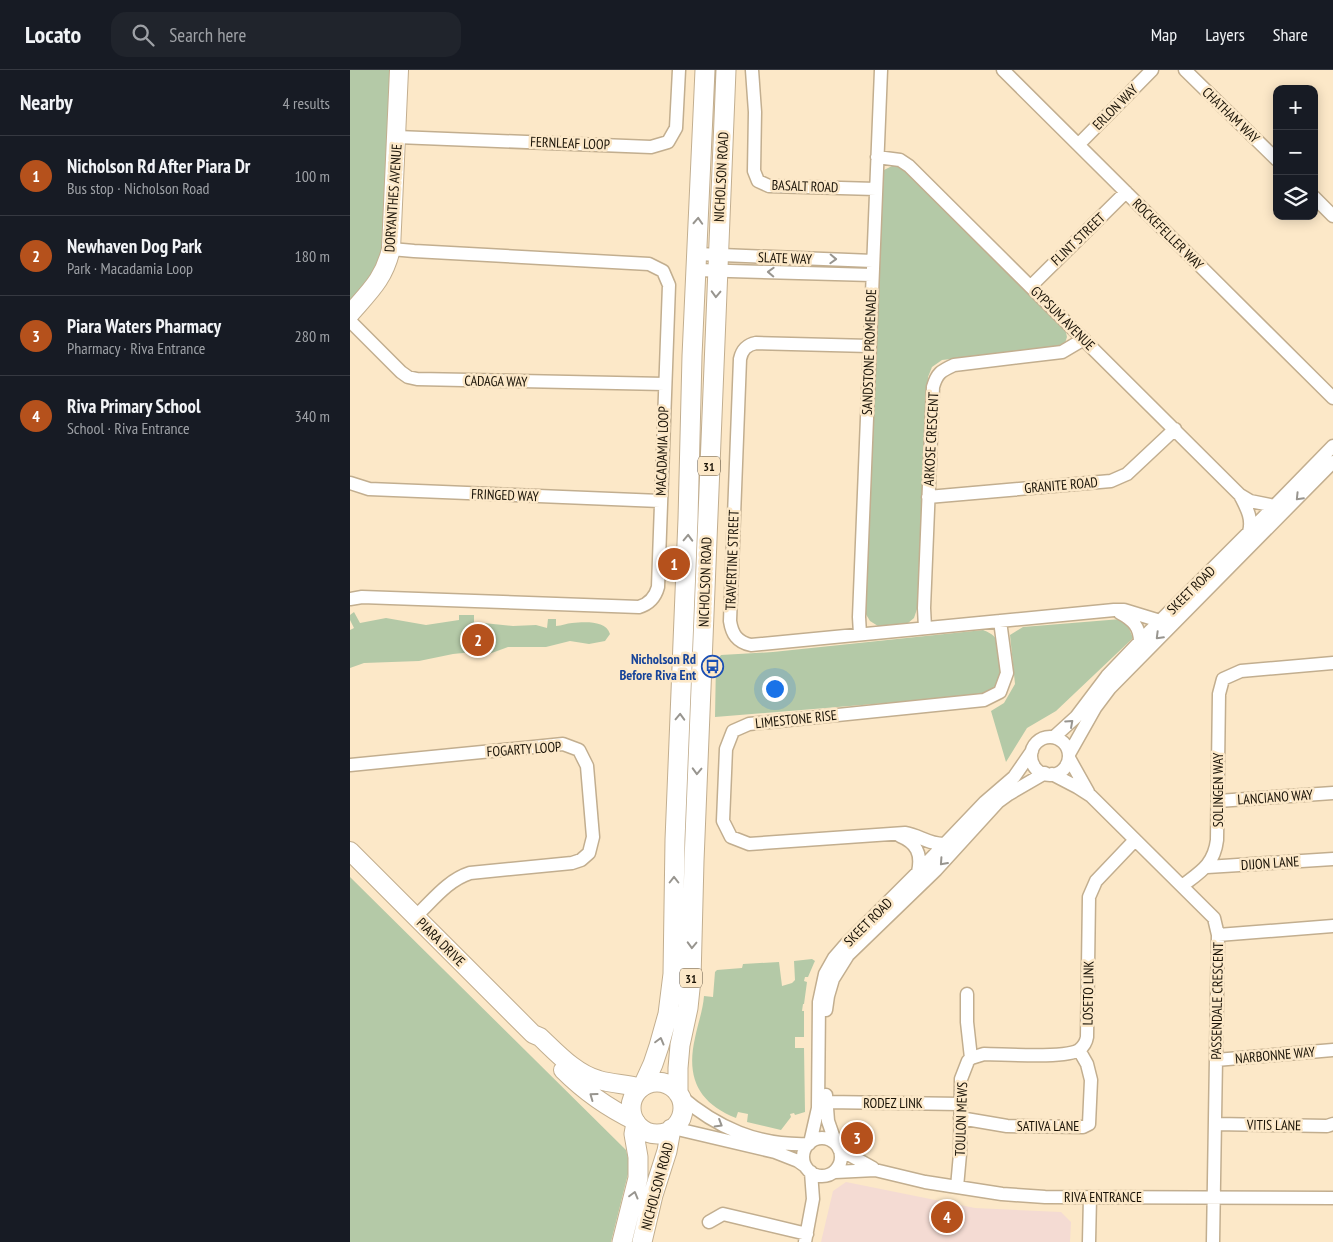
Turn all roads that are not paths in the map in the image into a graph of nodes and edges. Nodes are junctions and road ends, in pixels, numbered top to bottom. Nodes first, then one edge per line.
1 (400, 70) edge
2 (679, 70) edge
3 (705, 70) edge
4 (726, 70) edge
5 (752, 70) edge
6 (881, 70) edge
7 (1003, 70) edge
8 (1152, 70) edge
9 (1185, 70) edge
10 (397, 137) junction
11 (1079, 144) junction
12 (1273, 156) edge
13 (877, 157) junction
14 (876, 189) junction
15 (1126, 192) junction
16 (1318, 201) edge
17 (1333, 216) edge
18 (392, 249) junction
19 (873, 261) junction
20 (697, 262) junction
21 (717, 263) junction
22 (872, 276) junction
23 (1031, 286) junction
24 (350, 314) edge
25 (350, 321) edge
26 (1084, 339) junction
27 (870, 346) junction
28 (665, 384) junction
29 (1333, 398) edge
30 (1175, 429) junction
31 (1333, 446) edge
32 (1333, 462) edge
33 (350, 483) edge
34 (1240, 495) junction
35 (928, 498) junction
36 (660, 501) junction
37 (1275, 506) junction
38 (1250, 532) junction
39 (350, 599) edge
40 (1114, 610) junction
41 (1000, 621) junction
42 (1160, 621) junction
43 (925, 628) junction
44 (860, 634) junction
45 (1140, 642) junction
46 (1333, 663) edge
47 (1054, 737) junction
48 (1032, 751) junction
49 (1069, 756) junction
50 (350, 765) edge
51 (1049, 774) junction
52 (1333, 793) edge
53 (1091, 796) junction
54 (1218, 801) junction
55 (896, 834) junction
56 (1135, 840) junction
57 (945, 844) junction
58 (350, 851) edge
59 (1333, 859) edge
60 (1207, 867) junction
61 (918, 872) junction
62 (1182, 886) junction
63 (416, 916) junction
64 (1333, 926) edge
65 (1218, 935) junction
66 (967, 994) dead end
67 (532, 1034) junction
68 (1079, 1050) junction
69 (1333, 1050) edge
70 (971, 1058) junction
71 (1216, 1060) junction
72 (642, 1087) junction
73 (679, 1094) junction
74 (826, 1102) junction
75 (961, 1104) junction
76 (960, 1118) junction
77 (636, 1122) junction
78 (1215, 1124) junction
79 (1333, 1124) edge
80 (672, 1128) junction
81 (810, 1143) junction
82 (838, 1147) junction
83 (808, 1169) junction
84 (875, 1170) junction
85 (832, 1173) junction
86 (957, 1187) junction
87 (1090, 1197) junction
88 (1214, 1198) junction
89 (1333, 1198) edge
90 (813, 1199) junction
91 (709, 1222) dead end
92 (806, 1238) edge
93 (622, 1242) edge
94 (642, 1242) edge
95 (1089, 1242) edge
96 (1213, 1242) edge

1 - 10 street, DORYANTHES AVENUE
2 - 10 street, FERNLEAF LOOP
20 -> 3 main road, NICHOLSON ROAD / 31
4 - 21 main road, NICHOLSON ROAD / 31
5 - 14 street, BASALT ROAD
6 - 13 street, SANDSTONE PROMENADE
7 - 11 street, ROCKEFELLER WAY
8 - 11 street, ERLON WAY
9 - 12 street, CHATHAM WAY
10 - 18 street, DORYANTHES AVENUE
11 - 15 street, ROCKEFELLER WAY
13 - 14 street, SANDSTONE PROMENADE
13 - 23 street, GYPSUM AVENUE
14 - 19 street, SANDSTONE PROMENADE
15 - 23 street, FLINT STREET
15 - 29 street, ROCKEFELLER WAY
16 - 17 street
18 - 24 street, DORYANTHES AVENUE
18 - 28 street, MACADAMIA LOOP
21 -> 19 street, SLATE WAY
19 - 22 street, SANDSTONE PROMENADE
20 - 21 street, SLATE WAY
72 -> 20 main road, NICHOLSON ROAD / 31
22 -> 21 street, SLATE WAY
21 -> 73 main road, NICHOLSON ROAD / 31
22 - 27 street, SANDSTONE PROMENADE
23 - 26 street, GYPSUM AVENUE
25 - 28 street, CADAGA WAY
26 - 30 street, GYPSUM AVENUE
26 - 35 street, ARKOSE CRESCENT
27 - 44 street, SANDSTONE PROMENADE
27 - 44 street, TRAVERTINE STREET
28 - 36 street, MACADAMIA LOOP
30 - 34 street, GYPSUM AVENUE
30 - 35 street, GRANITE ROAD
31 - 37 street, SKEET ROAD
32 -> 49 street, SKEET ROAD
33 - 36 street, FRINGED WAY
34 - 37 street, GYPSUM AVENUE
34 - 38 street, GYPSUM AVENUE
35 - 43 street, ARKOSE CRESCENT
36 - 39 street, MACADAMIA LOOP
37 - 38 street, SKEET ROAD
38 - 42 street, SKEET ROAD
40 - 41 street, TRAVERTINE STREET
40 - 42 street, TRAVERTINE STREET
40 - 45 street
41 - 43 street, TRAVERTINE STREET
41 - 55 street, LIMESTONE RISE
42 - 45 street, SKEET ROAD
43 - 44 street, TRAVERTINE STREET
47 -> 45 street, SKEET ROAD
46 - 54 street, SOLINGEN WAY
47 - 48 street
47 - 49 street
48 - 51 street
48 - 57 street, SKEET ROAD
49 - 51 street
49 - 53 street, PASSENDALE CRESCENT
50 - 63 street, FOGARTY LOOP
51 - 53 street, PASSENDALE CRESCENT
51 -> 74 street, SKEET ROAD
52 - 54 street, LANCIANO WAY
53 - 56 street, PASSENDALE CRESCENT
54 - 60 street, SOLINGEN WAY
55 - 57 street, LIMESTONE RISE
55 - 61 street
56 - 62 street, PASSENDALE CRESCENT
56 - 68 street, LOSETO LINK
57 - 61 street, SKEET ROAD
58 - 63 street, PIARA DRIVE
59 - 60 street, DIJON LANE
60 - 62 street, SOLINGEN WAY
61 - 81 street, SKEET ROAD
62 - 65 street, PASSENDALE CRESCENT
63 - 67 street, PIARA DRIVE
64 - 65 street
65 - 71 street, PASSENDALE CRESCENT
66 - 70 street
67 - 72 street, PIARA DRIVE
77 -> 67 street, PIARA DRIVE
68 - 70 street
68 - 76 street, SATIVA LANE
69 - 71 street, NARBONNE WAY
70 - 75 street, TOULON MEWS
71 - 78 street, PASSENDALE CRESCENT
72 - 73 main road
72 - 77 main road, 31
73 - 80 main road, 31
73 -> 81 street
74 - 75 street, RODEZ LINK
74 - 82 street, SKEET ROAD
75 - 76 street, TOULON MEWS
76 - 86 street, TOULON MEWS
77 - 80 main road
93 -> 77 main road, NICHOLSON ROAD / 31
78 - 79 street, VITIS LANE
78 - 88 street, PASSENDALE CRESCENT
80 - 83 street
80 - 94 main road, NICHOLSON ROAD / 31
81 - 82 street
81 - 83 street
82 - 84 street, RIVA ENTRANCE
82 - 85 street
83 - 85 street
83 - 90 street
84 - 85 street, RIVA ENTRANCE
84 - 86 street, RIVA ENTRANCE
85 - 90 street
86 - 87 street, RIVA ENTRANCE
87 - 88 street, RIVA ENTRANCE
87 - 95 street
88 - 89 street, RIVA ENTRANCE
88 - 96 street, PASSENDALE CRESCENT
90 - 92 street
91 - 92 street

